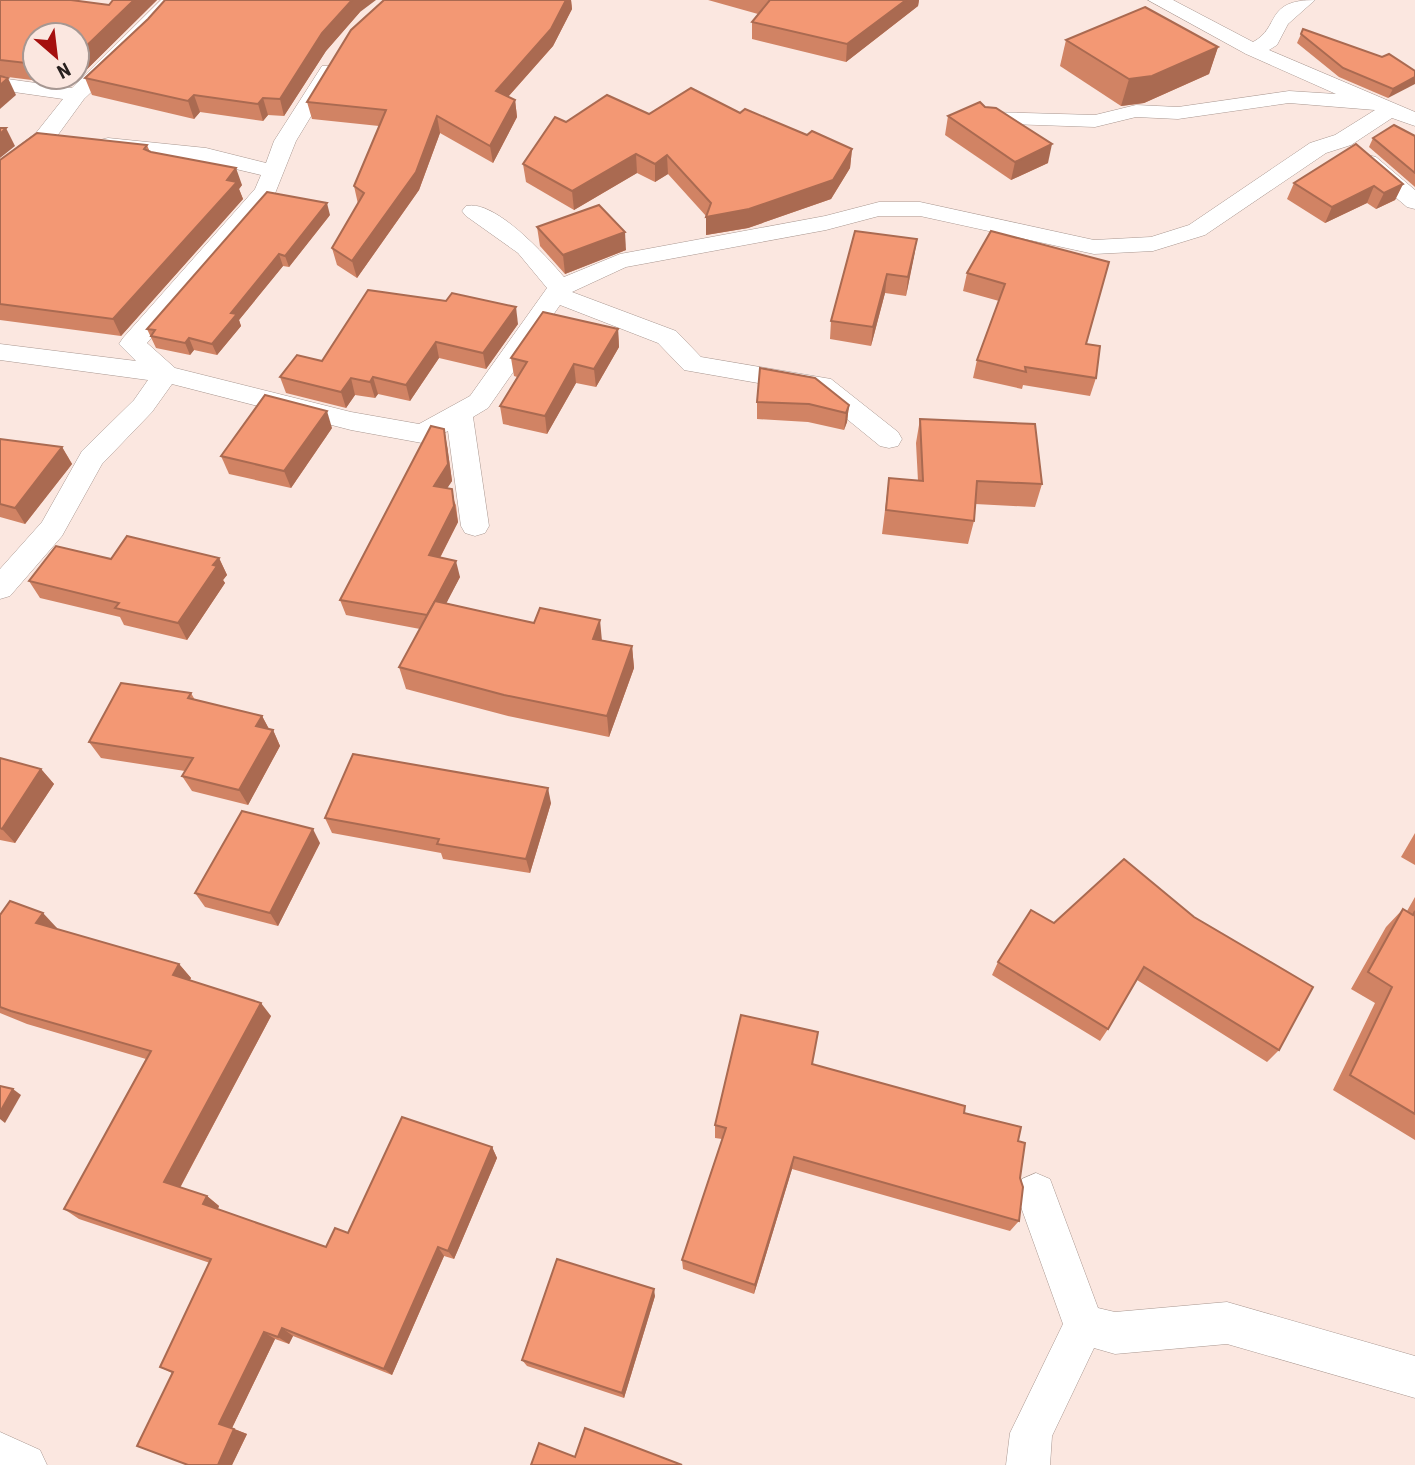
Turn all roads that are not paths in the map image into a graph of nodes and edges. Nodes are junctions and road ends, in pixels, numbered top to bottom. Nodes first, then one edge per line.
1 (172, 0) edge
2 (1159, 0) edge
3 (1305, 0) edge
4 (1253, 50) junction
5 (338, 54) edge
6 (0, 84) edge
7 (76, 95) junction
8 (1400, 113) edge
9 (990, 118) edge
10 (44, 138) junction
11 (1343, 140) junction
12 (0, 170) edge
13 (273, 171) junction
14 (1415, 202) edge
15 (474, 211) dead end
16 (558, 291) junction
17 (0, 352) edge
18 (166, 374) junction
19 (458, 411) junction
20 (889, 439) dead end
21 (475, 526) dead end
22 (0, 588) edge
23 (1036, 1193) dead end
24 (1084, 1325) junction
25 (1415, 1377) edge
26 (0, 1454) edge
27 (25, 1465) edge
28 (1028, 1465) edge

1 - 7 street
2 - 4 street
3 - 4 street
4 - 8 street
5 - 13 street
6 - 7 street
7 - 10 street
8 - 9 street
8 - 11 street
10 - 12 street
10 - 13 street
11 - 14 street
11 - 16 street
13 - 18 street
15 - 16 street
16 - 19 street
16 - 20 street
17 - 18 street
18 - 19 street
18 - 22 street
19 - 21 street
23 - 24 street
24 - 25 street
24 - 28 street
26 - 27 street

